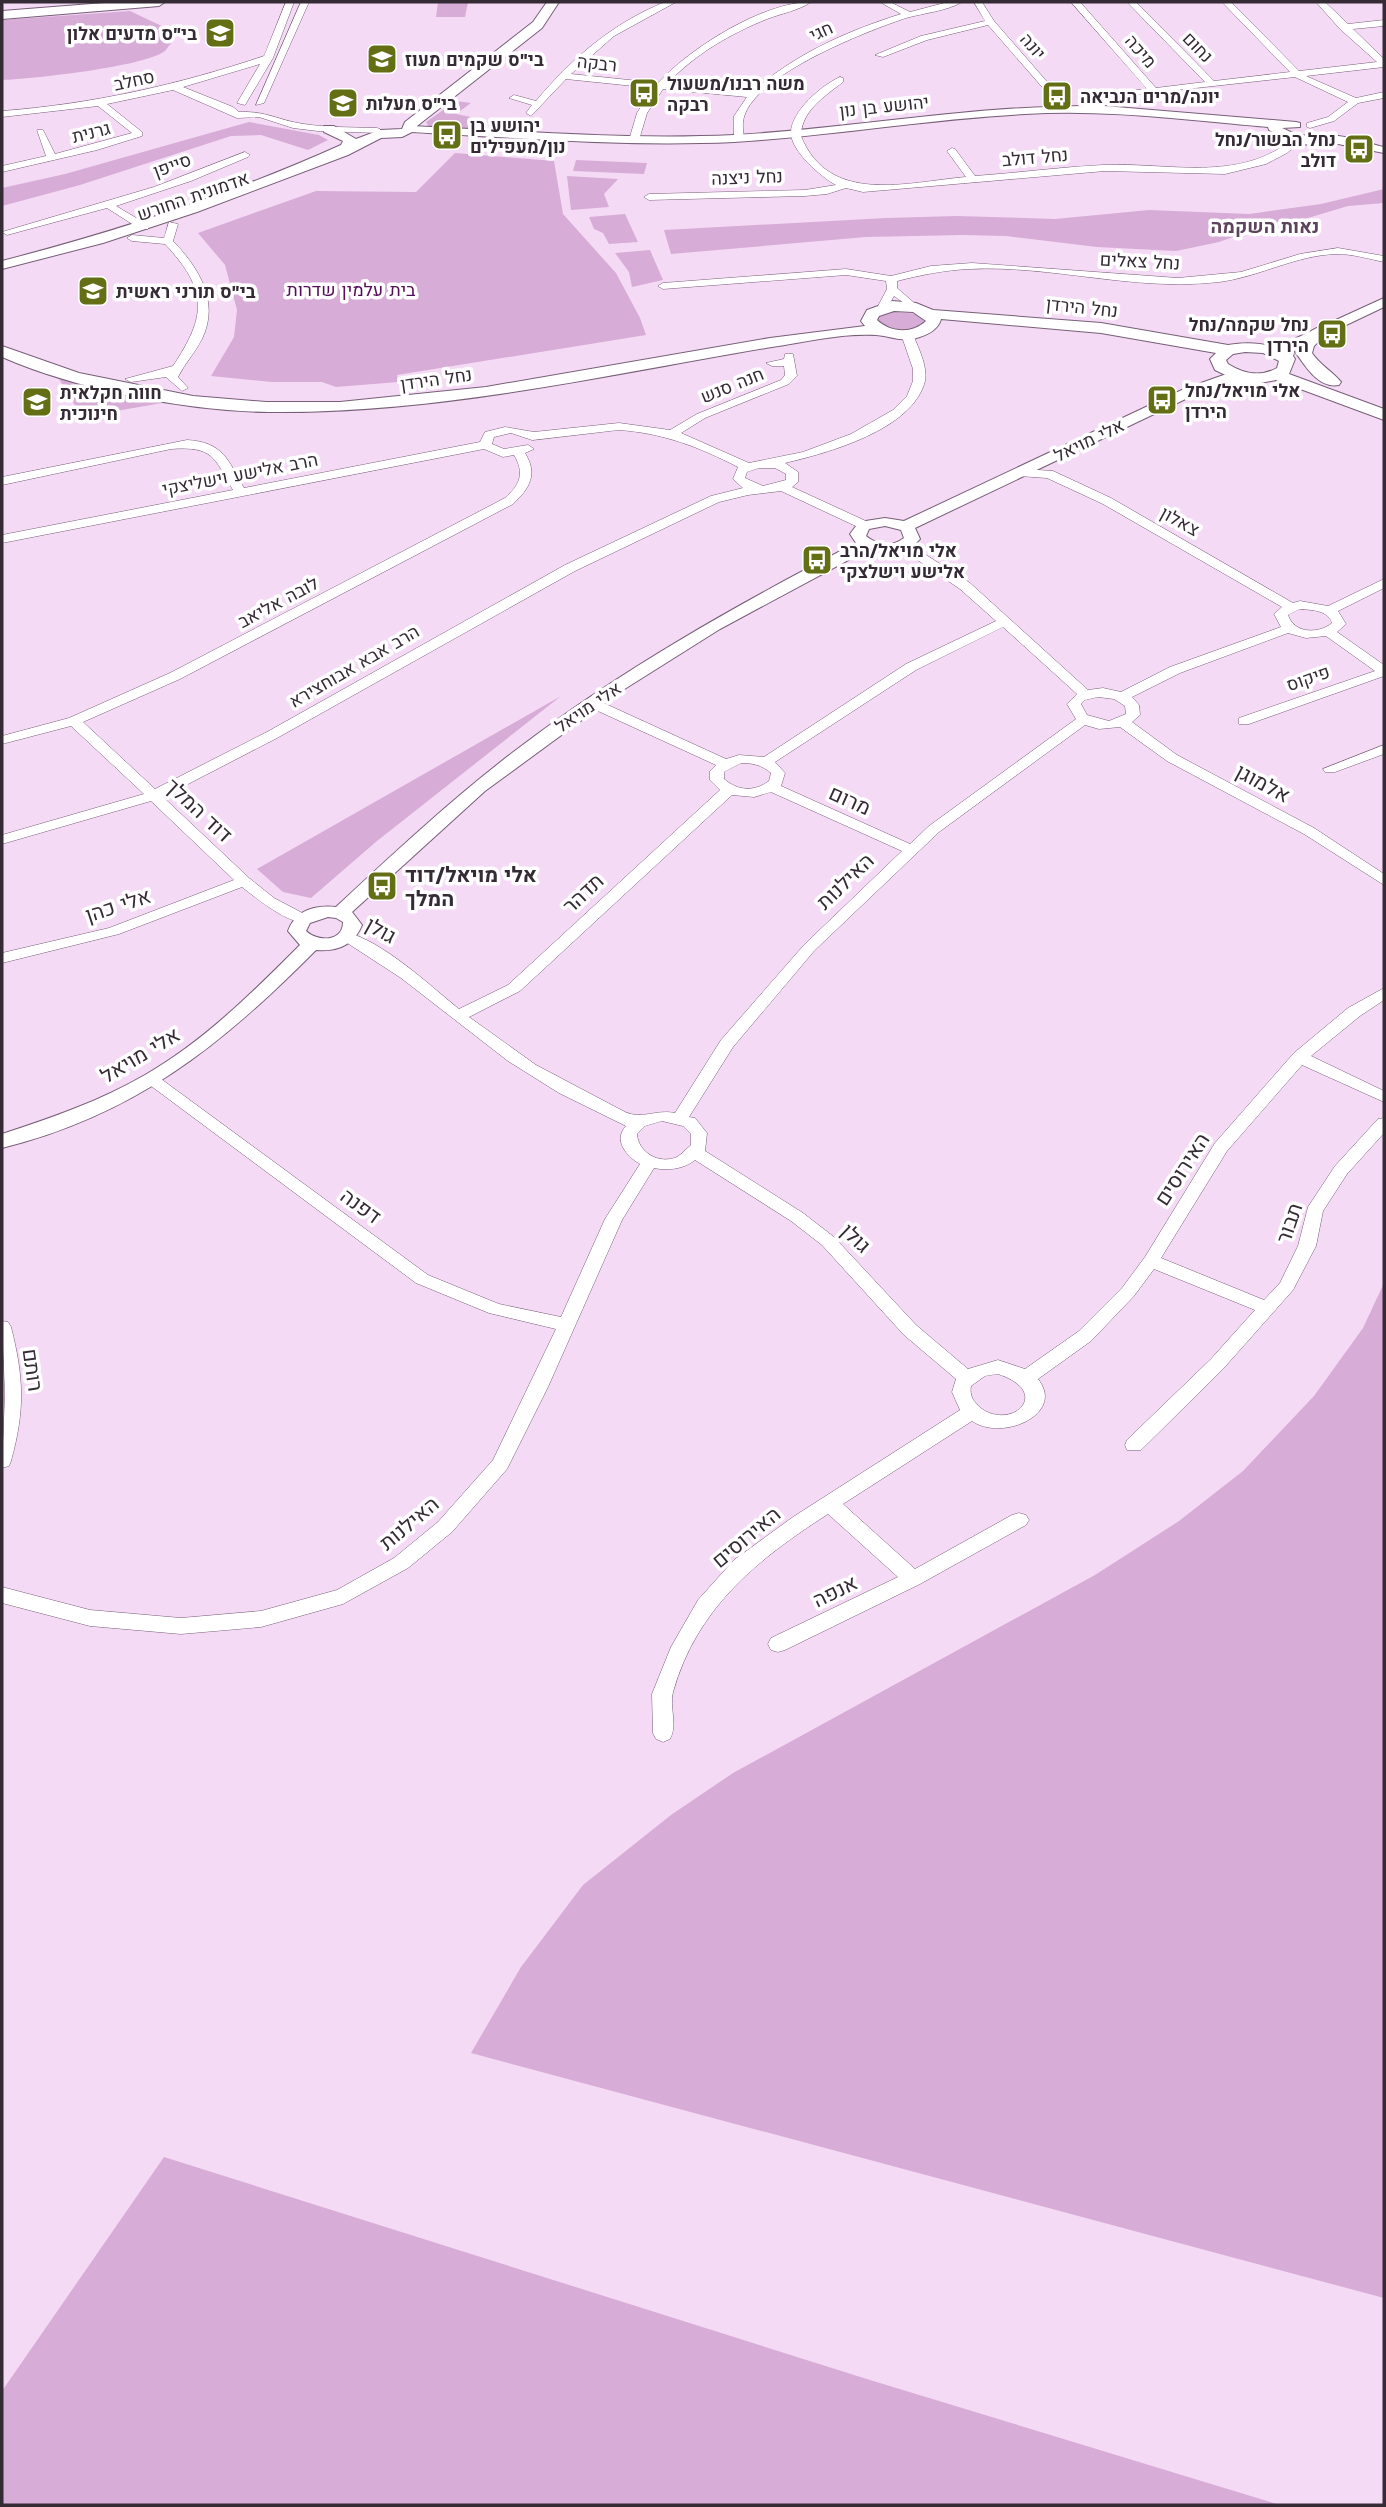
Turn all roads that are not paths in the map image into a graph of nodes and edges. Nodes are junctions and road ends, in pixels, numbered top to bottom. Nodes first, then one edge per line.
1 (82, 2) edge
2 (159, 2) edge
3 (290, 2) edge
4 (305, 2) edge
5 (553, 2) edge
6 (672, 2) edge
7 (807, 2) edge
8 (884, 2) edge
9 (958, 2) edge
10 (978, 2) edge
11 (1074, 2) edge
12 (1131, 2) edge
13 (1226, 2) edge
14 (1320, 2) edge
15 (2, 9) edge
16 (908, 14) junction
17 (2, 15) edge
18 (523, 19) dead end
19 (990, 22) junction
20 (1384, 23) edge
21 (1343, 27) junction
22 (880, 55) dead end
23 (268, 58) junction
24 (1384, 64) edge
25 (1298, 75) junction
26 (563, 76) junction
27 (840, 80) dead end
28 (1212, 84) junction
29 (660, 85) junction
30 (175, 87) junction
31 (1154, 90) junction
32 (752, 95) junction
33 (1384, 95) edge
34 (1108, 96) dead end
35 (514, 98) dead end
36 (1355, 101) junction
37 (100, 103) junction
38 (242, 103) junction
39 (259, 103) junction
40 (538, 104) junction
41 (1066, 108) junction
42 (230, 109) junction
43 (531, 113) dead end
44 (2, 114) edge
45 (260, 114) junction
46 (407, 123) junction
47 (1266, 125) junction
48 (1296, 125) junction
49 (336, 129) junction
50 (1329, 129) junction
51 (381, 131) junction
52 (40, 132) dead end
53 (1284, 132) junction
54 (796, 133) junction
55 (738, 138) junction
56 (634, 140) junction
57 (1297, 140) junction
58 (1384, 149) edge
59 (952, 151) dead end
60 (343, 152) junction
61 (246, 155) dead end
62 (52, 158) junction
63 (2, 169) edge
64 (973, 180) junction
65 (845, 185) junction
66 (649, 197) dead end
67 (108, 205) junction
68 (173, 225) junction
69 (144, 227) junction
70 (7, 232) dead end
71 (132, 238) junction
72 (169, 241) junction
73 (1384, 259) edge
74 (2, 265) edge
75 (2, 271) edge
76 (891, 284) junction
77 (663, 286) dead end
78 (1384, 302) edge
79 (914, 307) junction
80 (874, 321) junction
81 (932, 324) junction
82 (1320, 332) junction
83 (907, 334) junction
84 (2, 336) edge
85 (1255, 347) junction
86 (914, 350) junction
87 (2, 351) edge
88 (1188, 351) junction
89 (1223, 354) junction
90 (772, 363) dead end
91 (1284, 366) junction
92 (177, 368) junction
93 (1235, 374) junction
94 (131, 379) junction
95 (1333, 382) junction
96 (1301, 384) junction
97 (182, 388) junction
98 (1189, 392) junction
99 (1384, 402) edge
100 (1384, 415) edge
101 (673, 433) junction
102 (533, 436) junction
103 (485, 445) junction
104 (819, 450) junction
105 (518, 453) junction
106 (768, 463) junction
107 (1048, 468) junction
108 (743, 471) junction
109 (794, 477) junction
110 (2, 481) edge
111 (782, 487) junction
112 (766, 490) junction
113 (240, 491) junction
114 (715, 499) junction
115 (864, 526) junction
116 (906, 526) junction
117 (2, 539) edge
118 (866, 544) junction
119 (904, 545) junction
120 (1384, 583) edge
121 (1291, 607) junction
122 (1329, 610) junction
123 (1004, 622) junction
124 (1289, 628) junction
125 (1328, 632) junction
126 (1384, 672) edge
127 (1086, 695) junction
128 (1122, 697) junction
129 (592, 703) junction
130 (1084, 720) junction
131 (74, 721) junction
132 (1244, 721) dead end
133 (1122, 722) junction
134 (2, 740) edge
135 (1384, 749) edge
136 (766, 762) junction
137 (725, 764) junction
138 (1330, 769) dead end
139 (771, 788) junction
140 (729, 790) junction
141 (153, 796) junction
142 (2, 840) edge
143 (911, 850) junction
144 (244, 881) junction
145 (1384, 881) edge
146 (341, 912) junction
147 (303, 919) junction
148 (346, 937) junction
149 (311, 943) junction
150 (2, 958) edge
151 (1384, 993) edge
152 (459, 1015) junction
153 (1300, 1057) junction
154 (151, 1080) junction
155 (1384, 1097) edge
156 (680, 1118) junction
157 (637, 1124) junction
158 (1384, 1124) edge
159 (2, 1142) edge
160 (695, 1153) junction
161 (650, 1162) junction
162 (1151, 1261) junction
163 (1267, 1308) junction
164 (567, 1325) junction
165 (2, 1327) edge
166 (5, 1352) edge
167 (1027, 1377) junction
168 (967, 1378) junction
169 (972, 1412) junction
170 (1134, 1445) dead end
171 (2, 1461) edge
172 (829, 1503) junction
173 (1019, 1520) dead end
174 (912, 1579) junction
175 (2, 1595) edge
176 (778, 1644) dead end
177 (663, 1733) dead end

1 - 15 main road
2 - 17 main road
3 - 23 street
4 - 39 street
5 - 46 main road
6 - 26 street
7 - 29 street
8 - 16 street
9 - 16 street, חגי
10 - 19 street, יונה
11 - 31 street, מיכה
12 - 28 street, נחום
13 - 25 street
14 - 21 street
16 - 32 street, חגי
18 - 46 main road
19 - 22 street
19 - 41 street, יונה
20 - 21 street
21 - 24 street
23 - 30 street, סחלב
23 - 38 street
24 - 25 street
25 - 28 street
25 - 36 street
26 - 29 street, רבקה
26 - 40 street
27 - 54 street
28 - 31 street
29 - 32 street, רבקה
29 - 56 street
30 - 37 street, סחלב
30 - 42 street
31 - 34 street
32 - 55 street, חגי
33 - 36 street
35 - 40 street
36 - 50 street
37 - 44 street, סחלב
37 - 62 street, גרנית
38 - 39 street
38 - 42 street
39 - 45 street
40 - 43 street
41 - 47 street, יהושע בן נון
41 - 54 street, יהושע בן נון
42 - 45 street
45 - 49 street
46 - 51 main road
46 - 56 street, יהושע בן נון
47 - 48 street
47 - 53 street
48 - 50 street
48 - 53 street
49 - 51 street
49 - 60 main road
50 - 57 street
50 - 58 street
51 - 60 main road, אדמונית החורש
51 - 68 main road, אדמונית החורש
52 - 62 street
53 - 57 street
54 - 55 street, יהושע בן נון
54 - 65 street, נחל דולב
55 - 56 street, יהושע בן נון
57 - 64 street, נחל דולב
59 - 64 street
60 - 69 main road, אדמונית החורש
61 - 67 street, סייפן
62 - 63 street, גרנית
64 - 65 street, נחל דולב
65 - 66 street, נחל ניצנה
67 - 69 street
67 - 70 street, סייפן
68 - 71 main road, אדמונית החורש
68 - 72 street
69 - 74 main road, אדמונית החורש
71 - 72 street
71 - 75 main road, אדמונית החורש
72 - 92 street
73 - 76 street, נחל צאלים
76 - 77 street, נחל צאלים
76 - 79 street
76 - 80 street
78 - 82 street
79 - 80 main road
79 - 81 main road
80 - 83 main road
80 - 86 main road
80 - 87 main road, נחל הירדן
80 - 97 main road, נחל הירדן
81 - 83 main road
81 - 86 main road
81 - 88 main road, נחל הירדן
81 - 89 main road, נחל הירדן
82 - 85 street
82 - 91 street
82 - 95 main road
83 - 86 street
84 - 94 main road, נחל הירדן
85 - 89 main road
85 - 91 main road
86 - 104 street
88 - 89 main road, נחל הירדן
88 - 98 main road
89 - 93 main road
90 - 101 street, חנה סנש
91 - 93 main road
91 - 95 main road
91 - 96 main road
92 - 94 street
92 - 97 street
93 - 98 street, אלי מויאל
94 - 97 main road, נחל הירדן
95 - 99 main road
96 - 98 main road
96 - 100 main road
98 - 107 street, אלי מויאל
101 - 102 street
101 - 108 street
102 - 103 street
102 - 105 street
103 - 105 street
103 - 113 street, הרב אלישע וישליצקי
104 - 106 street
104 - 109 street
105 - 131 street, לובה אליאב
106 - 108 street
106 - 109 street
107 - 116 street, אלי מויאל
107 - 121 street, צאלון
108 - 112 street
108 - 114 street, הרב אבא אבוחצירא
109 - 111 street
110 - 113 street
111 - 112 street, הרב אבא אבוחצירא
111 - 115 street
112 - 114 street, הרב אבא אבוחצירא
113 - 117 street, הרב אלישע וישליצקי
114 - 141 street, הרב אבא אבוחצירא
115 - 116 street
115 - 118 street
116 - 119 street
118 - 119 street
118 - 129 street, אלי מויאל
119 - 123 street
120 - 122 street
121 - 122 street
121 - 124 street
122 - 125 street
123 - 127 street
123 - 136 street
124 - 125 street
124 - 128 street
125 - 126 street
126 - 132 street, פיקוס
127 - 128 street
127 - 130 street
128 - 133 street
129 - 137 street
129 - 146 street, אלי מויאל
130 - 133 street
130 - 143 street, האילנות
131 - 134 street, לובה אליאב
131 - 141 street, דוד המלך
133 - 145 street, אלמוגן
135 - 138 street
136 - 137 street
136 - 139 street
137 - 140 street
139 - 140 street
139 - 143 street, מרום
140 - 152 street, תדהר
141 - 142 street, הרב אבא אבוחצירא
141 - 144 street, דוד המלך
143 - 156 street, האילנות
144 - 147 street, דוד המלך
144 - 150 street, אלי כהן
146 - 147 street
146 - 148 street
147 - 149 street
148 - 149 street
148 - 152 street, גולן
149 - 154 street, אלי מויאל
151 - 153 street, האירוסים
152 - 157 street, גולן
153 - 155 street
153 - 162 street, האירוסים
154 - 159 street, אלי מויאל
154 - 164 street, דפנה
156 - 157 street
156 - 160 street
157 - 161 street
158 - 163 street, תבור
160 - 161 street
160 - 168 street, גולן
161 - 164 street, האילנות
162 - 163 street
162 - 167 street, האירוסים
163 - 170 street, תבור
164 - 175 street, האילנות
165 - 166 street, רותם
166 - 171 street, רותם
167 - 168 street
167 - 169 street
168 - 169 street
169 - 172 street, האירוסים
172 - 174 street
172 - 177 street, האירוסים
173 - 174 street, אנפה
174 - 176 street, אנפה

